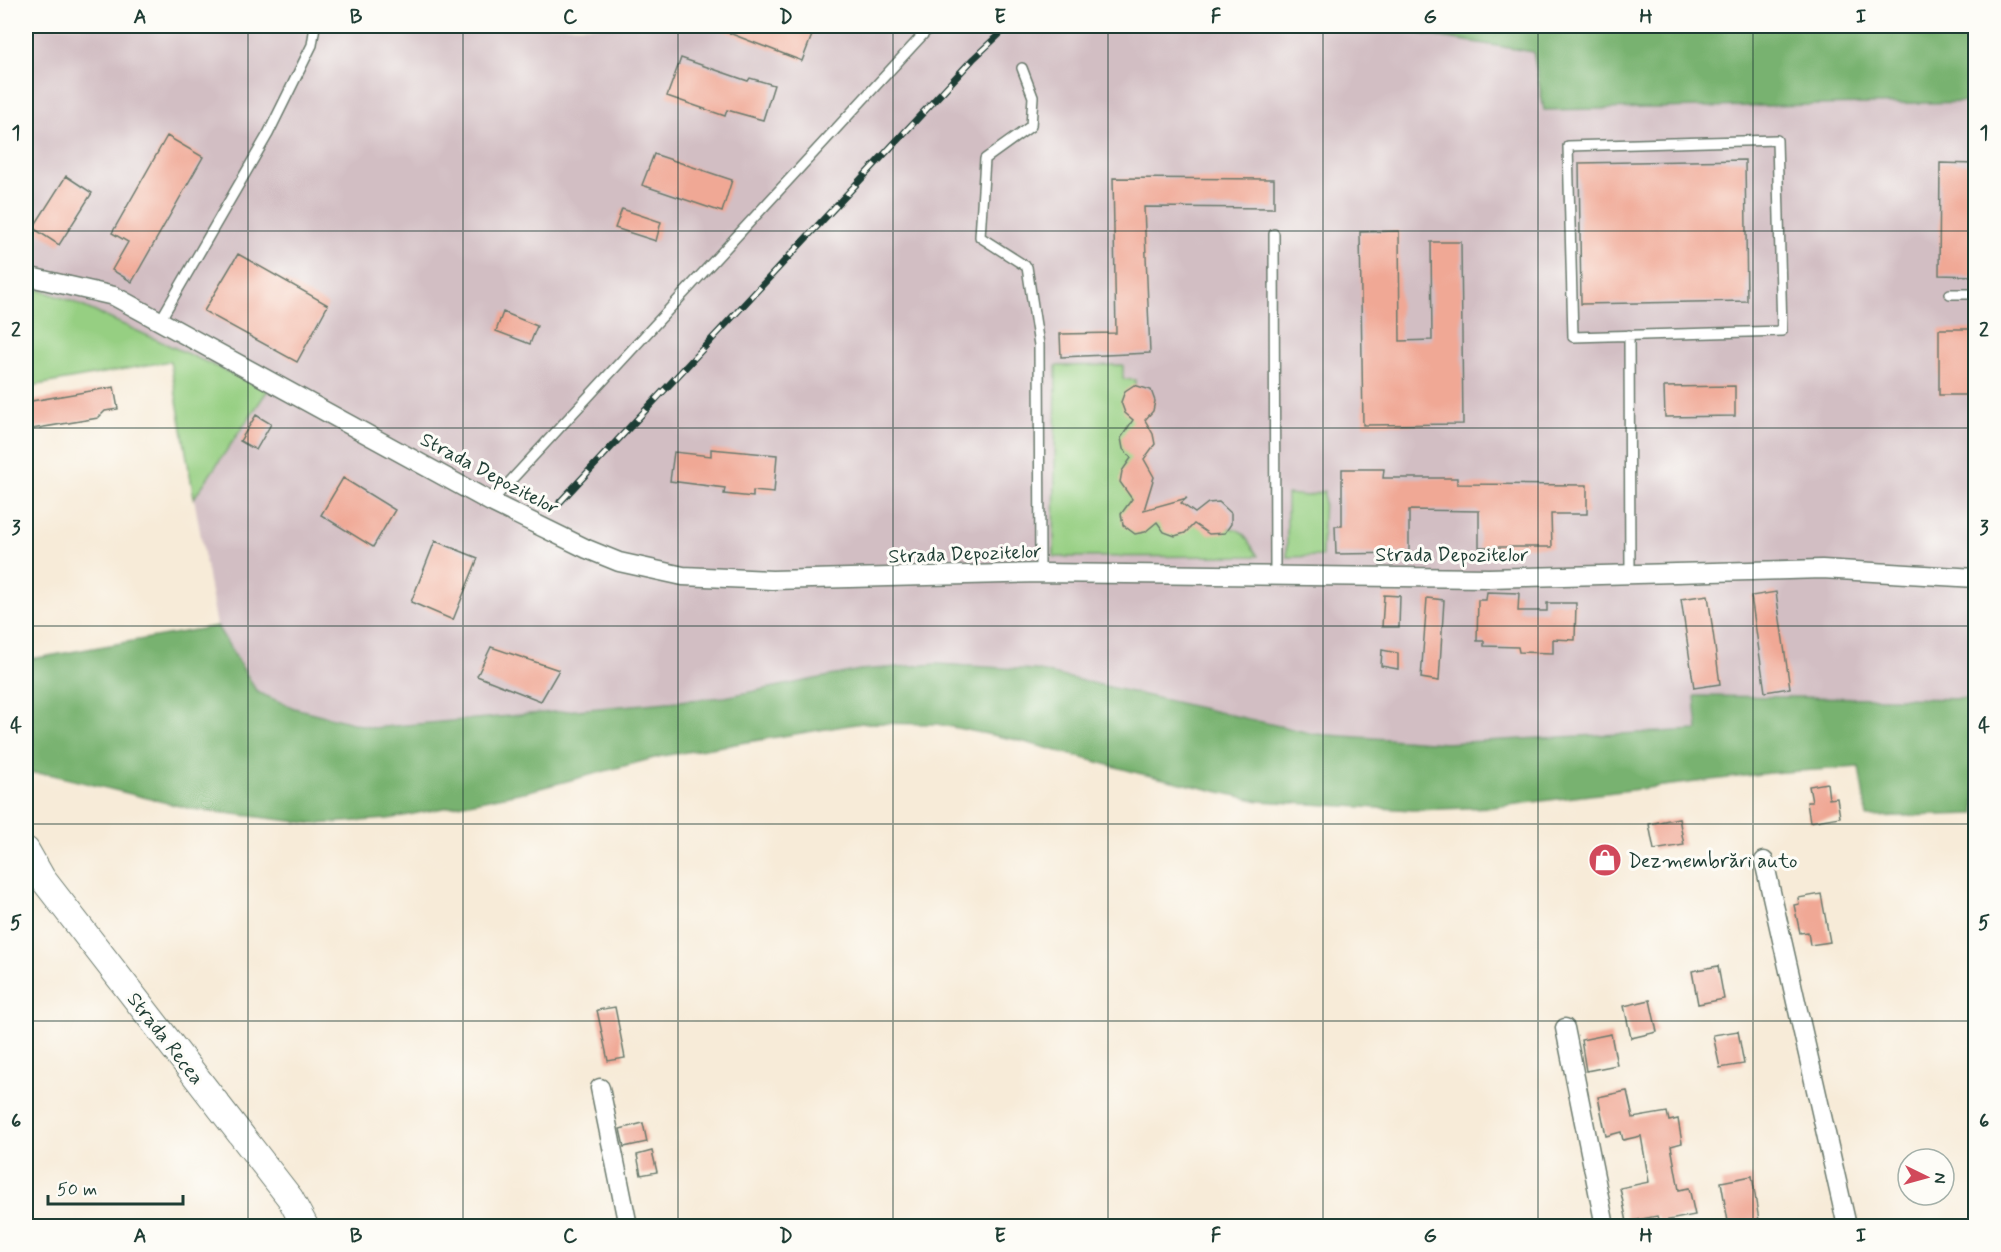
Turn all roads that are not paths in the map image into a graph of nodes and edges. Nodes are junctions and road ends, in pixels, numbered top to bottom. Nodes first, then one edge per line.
1 (315, 26) edge
2 (931, 26) edge
3 (1022, 68) dead end
4 (1274, 234) dead end
5 (26, 276) edge
6 (1950, 294) dead end
7 (1976, 294) edge
8 (161, 319) junction
9 (1629, 335) junction
10 (491, 502) junction
11 (1040, 573) junction
12 (1275, 575) junction
13 (1630, 576) junction
14 (1976, 578) edge
15 (26, 850) edge
16 (1764, 861) dead end
17 (1565, 1028) dead end
18 (600, 1088) dead end
19 (305, 1227) edge
20 (628, 1227) edge
21 (1605, 1227) edge
22 (1847, 1227) edge

1 - 8 lane
2 - 10 lane
3 - 11 lane
4 - 12 lane
5 - 8 street, Strada Depozitelor
6 - 7 lane
8 - 10 street, Strada Depozitelor
9 - 9 lane
9 - 13 lane
10 - 11 street, Strada Depozitelor
11 - 12 street, Strada Depozitelor
12 - 13 street, Strada Depozitelor
13 - 14 street, Strada Depozitelor
15 - 19 main road, Strada Recea
16 - 22 street
17 - 21 street
18 - 20 street

